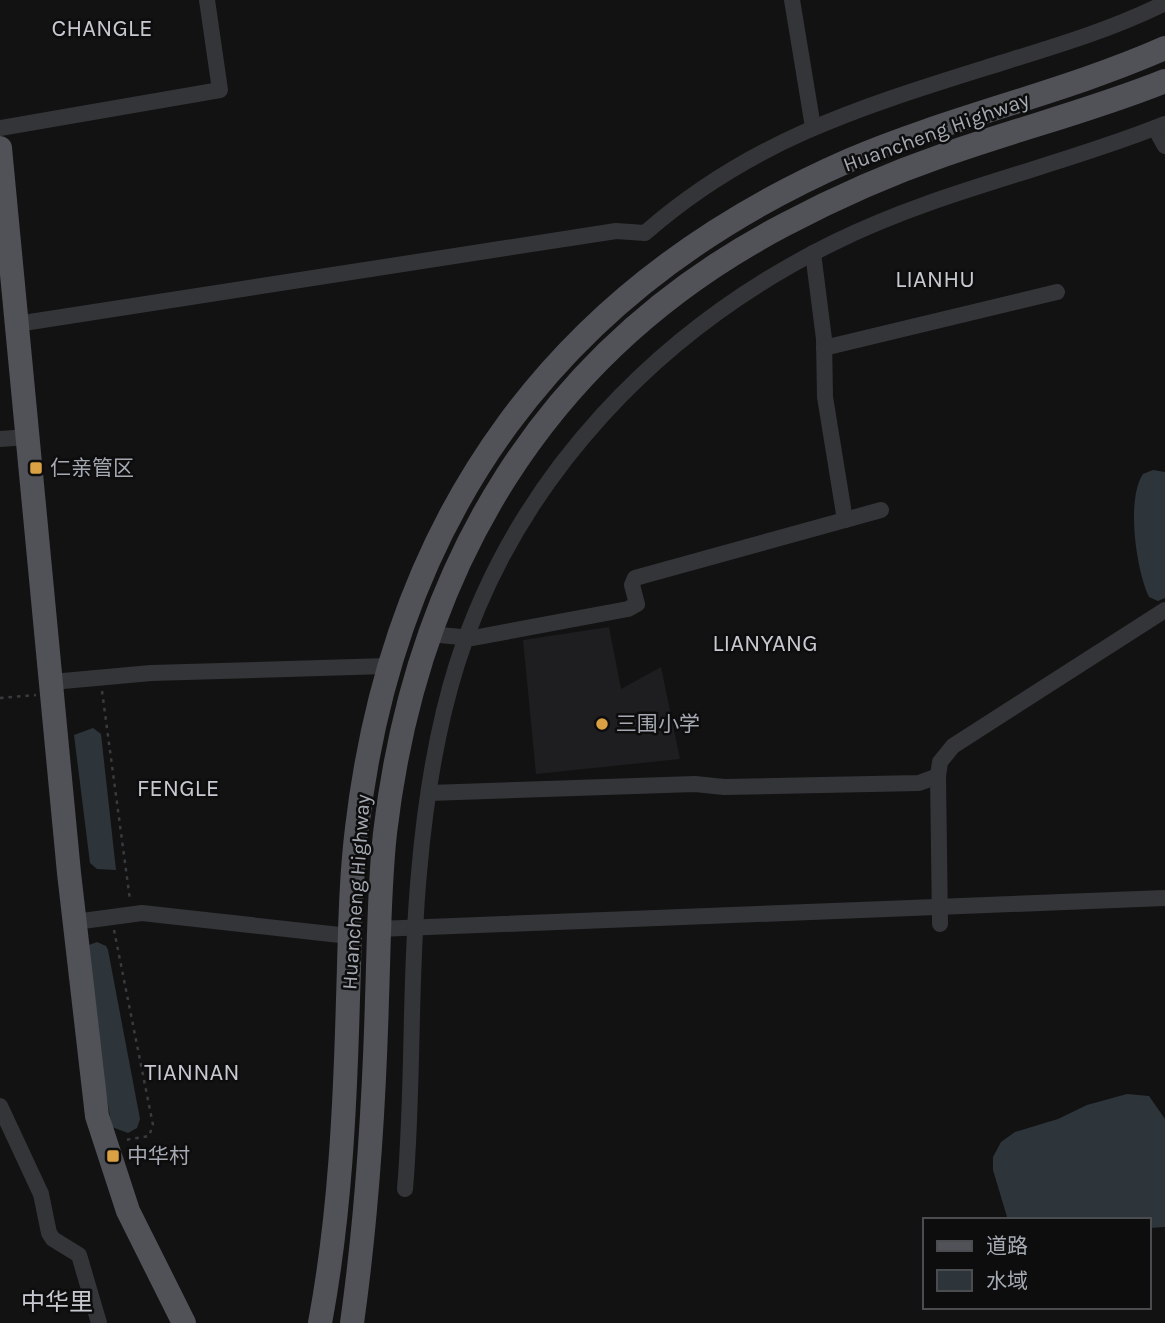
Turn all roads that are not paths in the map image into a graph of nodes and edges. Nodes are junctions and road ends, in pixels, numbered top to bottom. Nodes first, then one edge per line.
1 (207, 0) edge
2 (792, 0) edge
3 (1165, 3) edge
4 (1165, 48) edge
5 (1165, 81) edge
6 (1160, 126) edge
7 (813, 127) junction
8 (0, 128) edge
9 (1165, 146) edge
10 (0, 148) edge
11 (813, 253) junction
12 (1057, 292) dead end
13 (16, 324) junction
14 (824, 348) junction
15 (28, 437) junction
16 (0, 439) edge
17 (881, 510) dead end
18 (845, 520) junction
19 (1165, 610) edge
20 (428, 634) junction
21 (467, 638) junction
22 (387, 666) junction
23 (52, 688) junction
24 (938, 776) junction
25 (429, 793) junction
26 (1165, 898) edge
27 (940, 907) junction
28 (75, 922) junction
29 (940, 924) dead end
30 (415, 928) junction
31 (378, 929) junction
32 (349, 936) junction
33 (344, 1096) junction
34 (373, 1096) junction
35 (0, 1106) edge
36 (405, 1189) dead end
37 (99, 1323) edge
38 (184, 1323) edge
39 (320, 1323) edge
40 (352, 1323) edge

1 - 8 street
2 - 7 street
3 - 7 street
4 - 22 main road, Huancheng Highway
5 - 20 main road, Huancheng Highway
6 - 9 street
6 - 11 street
7 - 13 street
10 - 13 main road
11 - 14 street
11 - 21 street
12 - 14 street
13 - 15 main road
14 - 18 street
15 - 16 street
15 - 23 main road
17 - 18 street
18 - 21 street
19 - 24 street
20 - 21 street
20 - 31 main road, Huancheng Highway
21 - 25 street
22 - 23 street
22 - 32 main road, Huancheng Highway
23 - 28 main road
24 - 25 street
24 - 27 street
25 - 30 street
26 - 27 street
27 - 29 street
27 - 30 street
28 - 32 street
28 - 38 main road
30 - 31 street
30 - 36 street
31 - 34 main road, Huancheng Highway
32 - 33 main road, Huancheng Highway
33 - 34 main road
33 - 39 main road, Huancheng Highway
34 - 40 main road, Huancheng Highway
35 - 37 street

